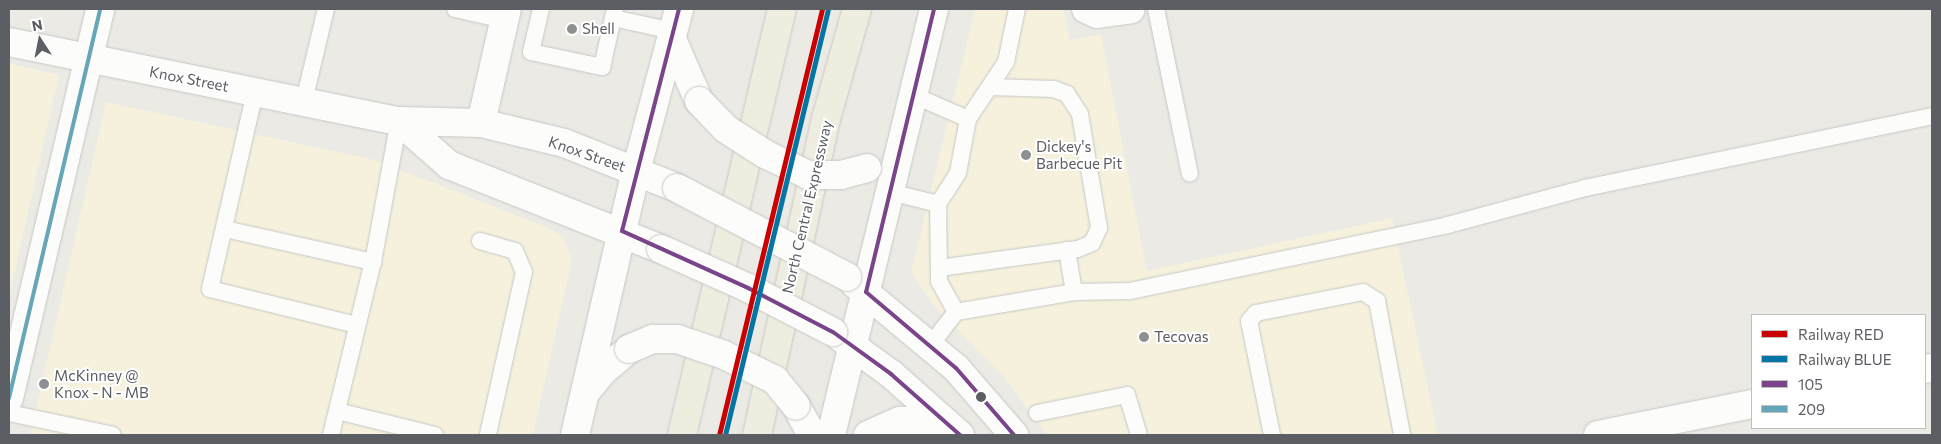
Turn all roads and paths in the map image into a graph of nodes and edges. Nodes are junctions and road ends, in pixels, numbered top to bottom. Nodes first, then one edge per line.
1 (100, 9) edge
2 (326, 9) edge
3 (455, 9) edge
4 (541, 9) edge
5 (782, 9) edge
6 (857, 9) edge
7 (934, 9) edge
8 (1017, 9) edge
9 (1086, 9) edge
10 (1156, 9) edge
11 (1122, 11) edge
12 (614, 13) edge
13 (506, 14) edge
14 (674, 25) edge
15 (9, 42) edge
16 (88, 60) junction
17 (990, 87) junction
18 (255, 92) junction
19 (913, 95) junction
20 (304, 101) junction
21 (1932, 116) edge
22 (968, 119) junction
23 (399, 122) junction
24 (481, 123) junction
25 (904, 134) junction
26 (636, 171) junction
27 (1190, 174) dead end
28 (890, 192) junction
29 (938, 204) junction
30 (225, 230) junction
31 (622, 231) junction
32 (480, 241) dead end
33 (1067, 250) junction
34 (373, 262) junction
35 (939, 268) junction
36 (856, 285) junction
37 (1074, 292) junction
38 (956, 312) junction
39 (357, 325) junction
40 (843, 339) junction
41 (929, 347) junction
42 (582, 397) junction
43 (9, 398) edge
44 (1751, 404) edge
45 (337, 411) junction
46 (9, 413) edge
47 (1037, 413) dead end
48 (958, 432) edge
49 (113, 435) edge
50 (331, 435) edge
51 (435, 435) edge
52 (488, 435) edge
53 (575, 435) edge
54 (682, 435) edge
55 (757, 435) edge
56 (812, 435) edge
57 (831, 435) edge
58 (868, 435) edge
59 (1014, 435) edge
60 (1139, 435) edge
61 (1272, 435) edge
62 (1402, 435) edge
63 (1598, 435) edge

1 - 16 street
2 - 20 lane
3 - 13 lane
4 - 12 lane
5 - 54 highway
6 - 55 highway, North Central Expressway
7 - 19 street
8 - 17 lane
9 - 11 street
10 - 27 lane
12 - 14 lane
13 - 24 street
14 - 25 street, bridge
14 - 26 street
15 - 16 street, Knox Street
16 - 18 street, Knox Street
16 - 43 street
17 - 22 lane
17 - 33 lane
18 - 20 street, Knox Street
18 - 30 lane
19 - 22 lane
19 - 25 street
20 - 23 street, Knox Street
21 - 37 lane
22 - 29 lane
23 - 24 street, Knox Street
23 - 31 street, Knox Street
23 - 34 lane
24 - 26 street, Knox Street
25 - 28 street
26 - 31 street
26 - 36 street, Knox Street, bridge
28 - 29 lane
28 - 36 street
29 - 35 lane
30 - 34 lane
30 - 39 lane
31 - 40 street, Knox Street, bridge
31 - 42 street
32 - 52 lane
33 - 35 lane
33 - 37 lane
34 - 39 lane
35 - 38 lane
36 - 40 street
36 - 41 street, Knox Street
37 - 38 lane
38 - 41 lane
39 - 45 lane
40 - 48 street, Knox Street
40 - 57 street
41 - 59 street, Knox Street
42 - 53 street
42 - 56 street, bridge
44 - 63 street
45 - 50 lane
45 - 51 lane
46 - 49 lane
47 - 60 lane
48 - 58 street
61 - 62 lane

